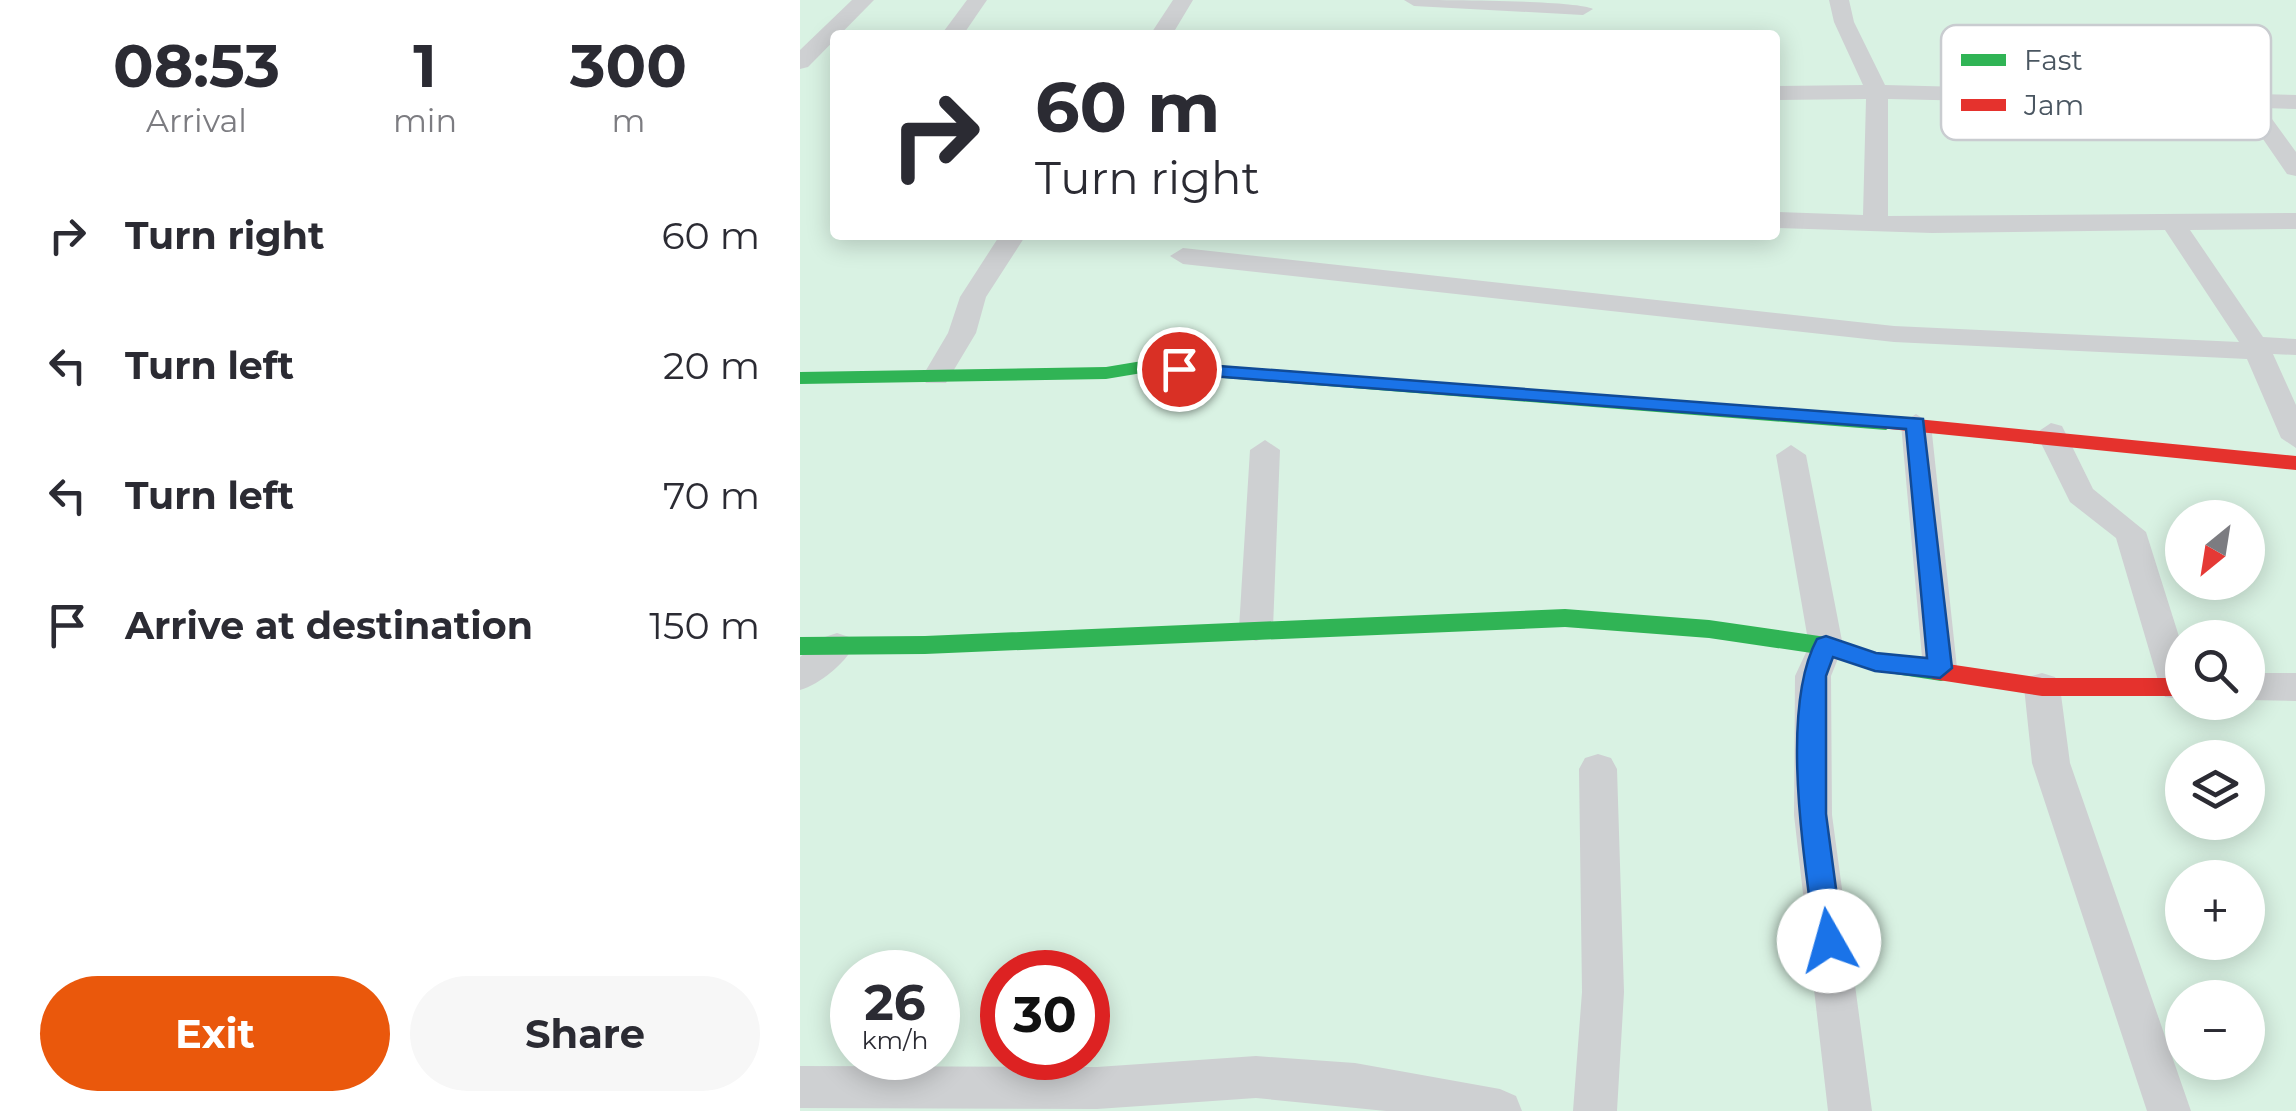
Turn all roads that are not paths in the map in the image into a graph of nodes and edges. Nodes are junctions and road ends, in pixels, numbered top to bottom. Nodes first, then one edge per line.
1 (864, 0) edge
2 (977, 0) edge
3 (1183, 0) edge
4 (1414, 0) edge
5 (1839, 0) edge
6 (1585, 4) edge
7 (833, 30) edge
8 (956, 30) edge
9 (1164, 30) edge
10 (1577, 30) edge
11 (830, 33) edge
12 (830, 57) edge
13 (803, 59) edge
14 (1877, 92) junction
15 (1780, 93) edge
16 (1941, 94) edge
17 (2296, 102) edge
18 (2271, 103) edge
19 (2271, 134) edge
20 (2296, 169) edge
21 (1780, 220) edge
22 (2171, 220) junction
23 (2296, 221) edge
24 (1875, 223) junction
25 (1010, 240) edge
26 (1183, 256) dead end
27 (2296, 347) edge
28 (2257, 348) junction
29 (936, 377) junction
30 (800, 378) edge
31 (1916, 424) junction
32 (2051, 434) junction
33 (2296, 438) edge
34 (1265, 450) dead end
35 (1791, 455) dead end
36 (2296, 463) edge
37 (1256, 628) junction
38 (2165, 640) edge
39 (800, 646) edge
40 (837, 646) junction
41 (1826, 646) junction
42 (1940, 668) junction
43 (800, 677) edge
44 (2042, 687) junction
45 (2165, 687) edge
46 (2265, 687) edge
47 (2296, 687) edge
48 (1598, 768) dead end
49 (800, 1087) edge
50 (1500, 1111) edge
51 (1595, 1111) edge
52 (1850, 1111) edge
53 (2169, 1111) edge

1 - 7 street
2 - 8 street
3 - 9 street
4 - 6 street
5 - 14 street
6 - 10 street
11 - 13 street
12 - 13 street
14 - 15 street
14 - 16 street
14 - 24 street
17 - 18 street
19 - 20 street
21 - 24 street
22 - 23 street
22 - 24 street
22 - 28 street
25 - 29 street
26 - 28 street
27 - 28 street
28 - 33 street
29 - 30 street
29 - 31 street
31 - 32 street
31 - 42 street
32 - 36 street
32 - 38 street
34 - 37 street
35 - 41 street
37 - 40 street
37 - 41 street
39 - 40 street
40 - 43 street
41 - 42 street
41 - 52 street
42 - 44 street
44 - 45 street
44 - 53 street
46 - 47 street
48 - 51 street
49 - 50 street

